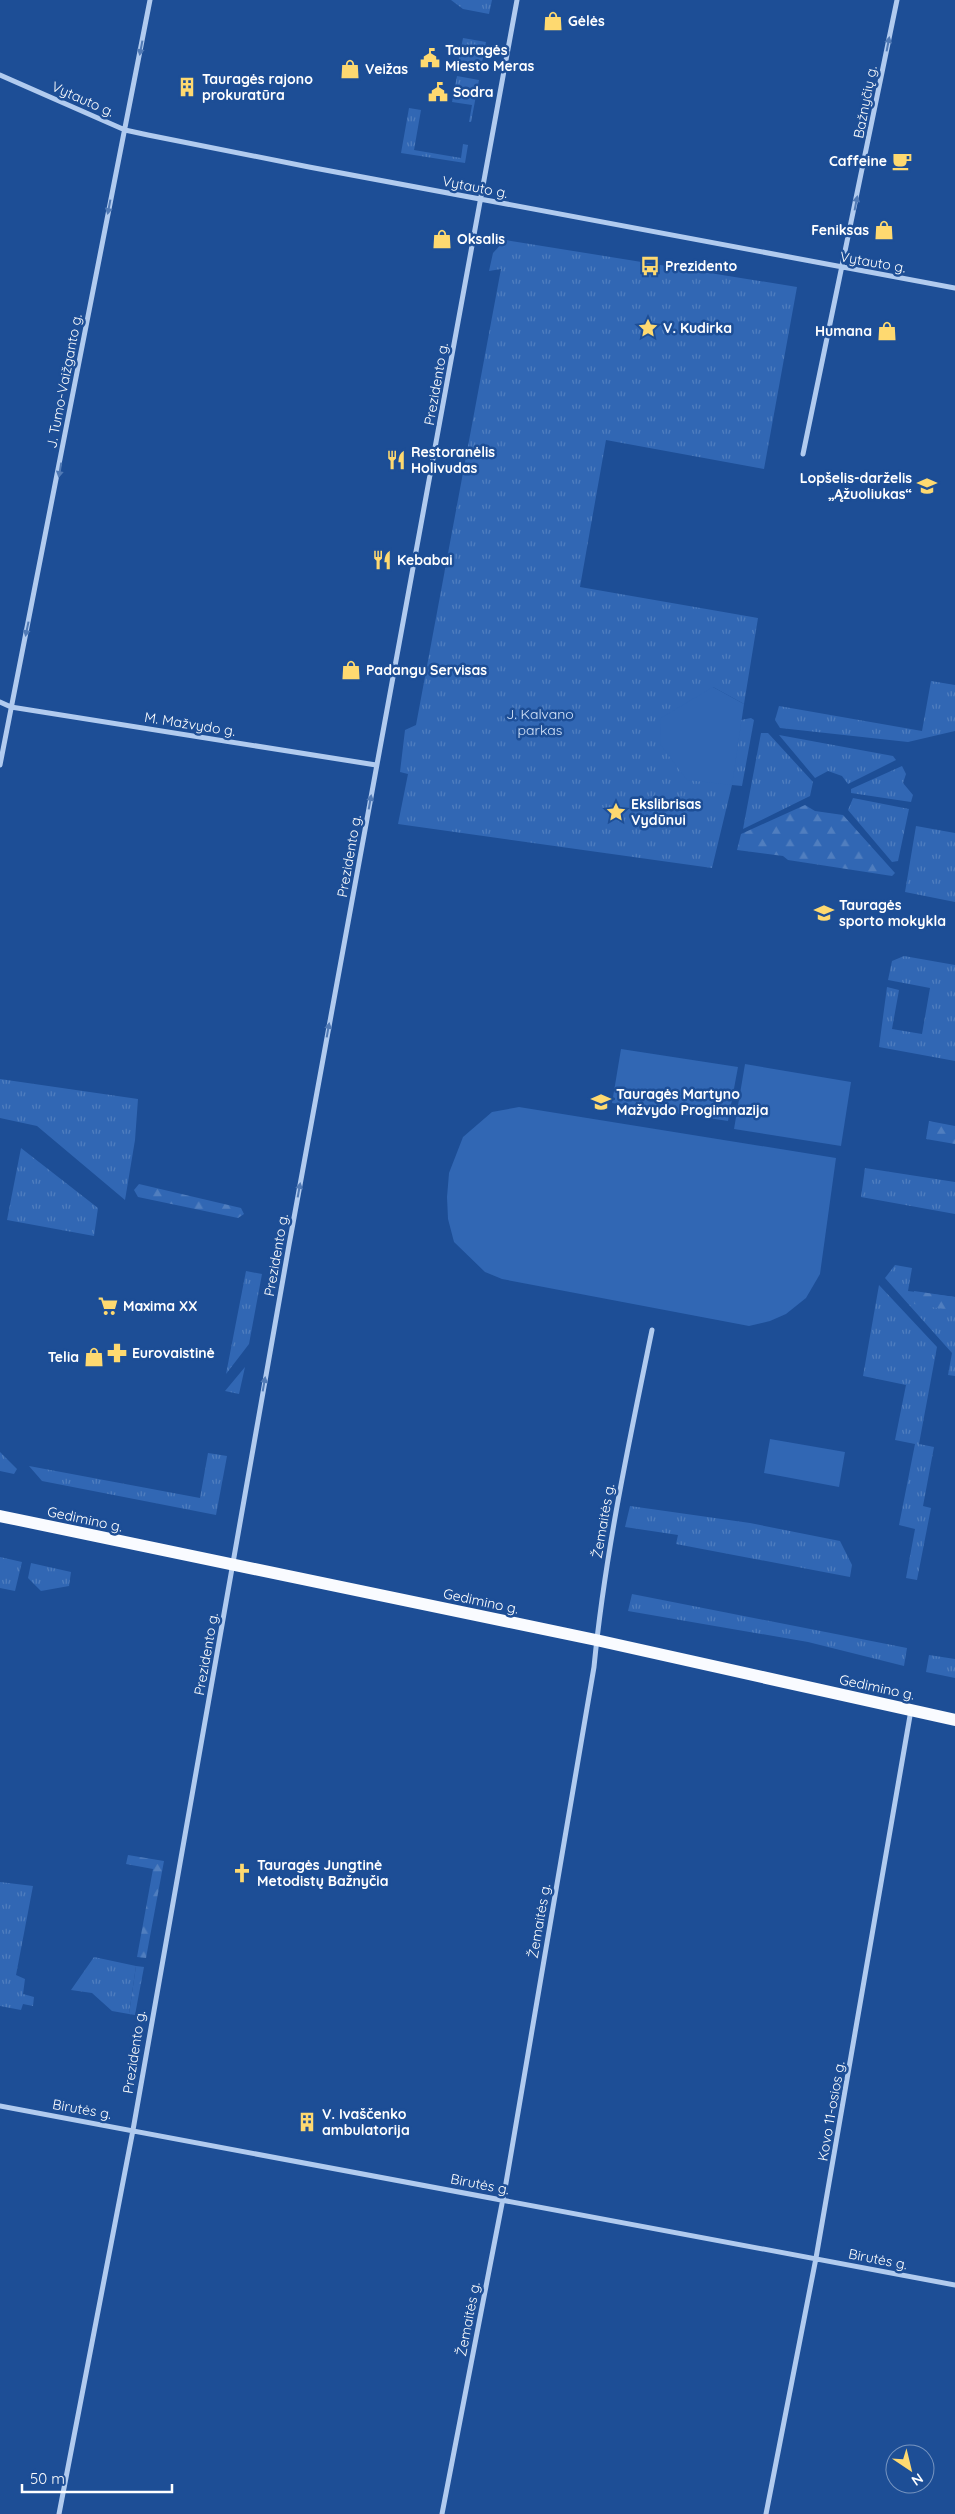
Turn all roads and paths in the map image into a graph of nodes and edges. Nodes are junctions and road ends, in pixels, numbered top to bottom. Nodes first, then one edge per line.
1 (150, 0) edge
2 (517, 0) edge
3 (897, 0) edge
4 (0, 75) edge
5 (125, 130) junction
6 (481, 200) junction
7 (842, 268) junction
8 (955, 288) edge
9 (804, 454) dead end
10 (0, 702) edge
11 (11, 707) junction
12 (0, 765) edge
13 (376, 765) junction
14 (652, 1330) dead end
15 (0, 1516) edge
16 (234, 1565) junction
17 (596, 1640) junction
18 (911, 1710) junction
19 (955, 1720) edge
20 (0, 2106) edge
21 (133, 2130) junction
22 (502, 2200) junction
23 (816, 2258) junction
24 (955, 2285) edge
25 (59, 2514) edge
26 (442, 2514) edge
27 (766, 2514) edge

1 -> 5 street, J. Tumo-Vaižganto g.
2 - 6 street, Prezidento g.
7 -> 3 street, Bažnyčių g.
4 - 5 street, Vytauto g.
5 - 6 street, Vytauto g.
5 -> 11 street, J. Tumo-Vaižganto g.
6 - 7 street, Vytauto g.
6 - 13 street, Prezidento g.
7 - 8 street, Vytauto g.
7 - 9 street, Bažnyčių g.
10 - 11 street, M. Mažvydo g.
11 - 12 street, J. Tumo-Vaižganto g.
11 - 13 street, M. Mažvydo g.
16 -> 13 street, Prezidento g.
14 - 17 street, Žemaitės g.
15 - 16 main road, Gedimino g.
16 - 17 main road, Gedimino g.
16 - 21 street, Prezidento g.
17 - 18 main road, Gedimino g.
17 - 22 street, Žemaitės g.
18 - 19 main road, Gedimino g.
18 - 23 street, Kovo 11-osios g.
20 - 21 street, Birutės g.
21 - 22 street, Birutės g.
21 - 25 street, Prezidento g.
22 - 23 street, Birutės g.
22 - 26 street, Žemaitės g.
23 - 24 street, Birutės g.
23 - 27 street, Kovo 11-osios g.

